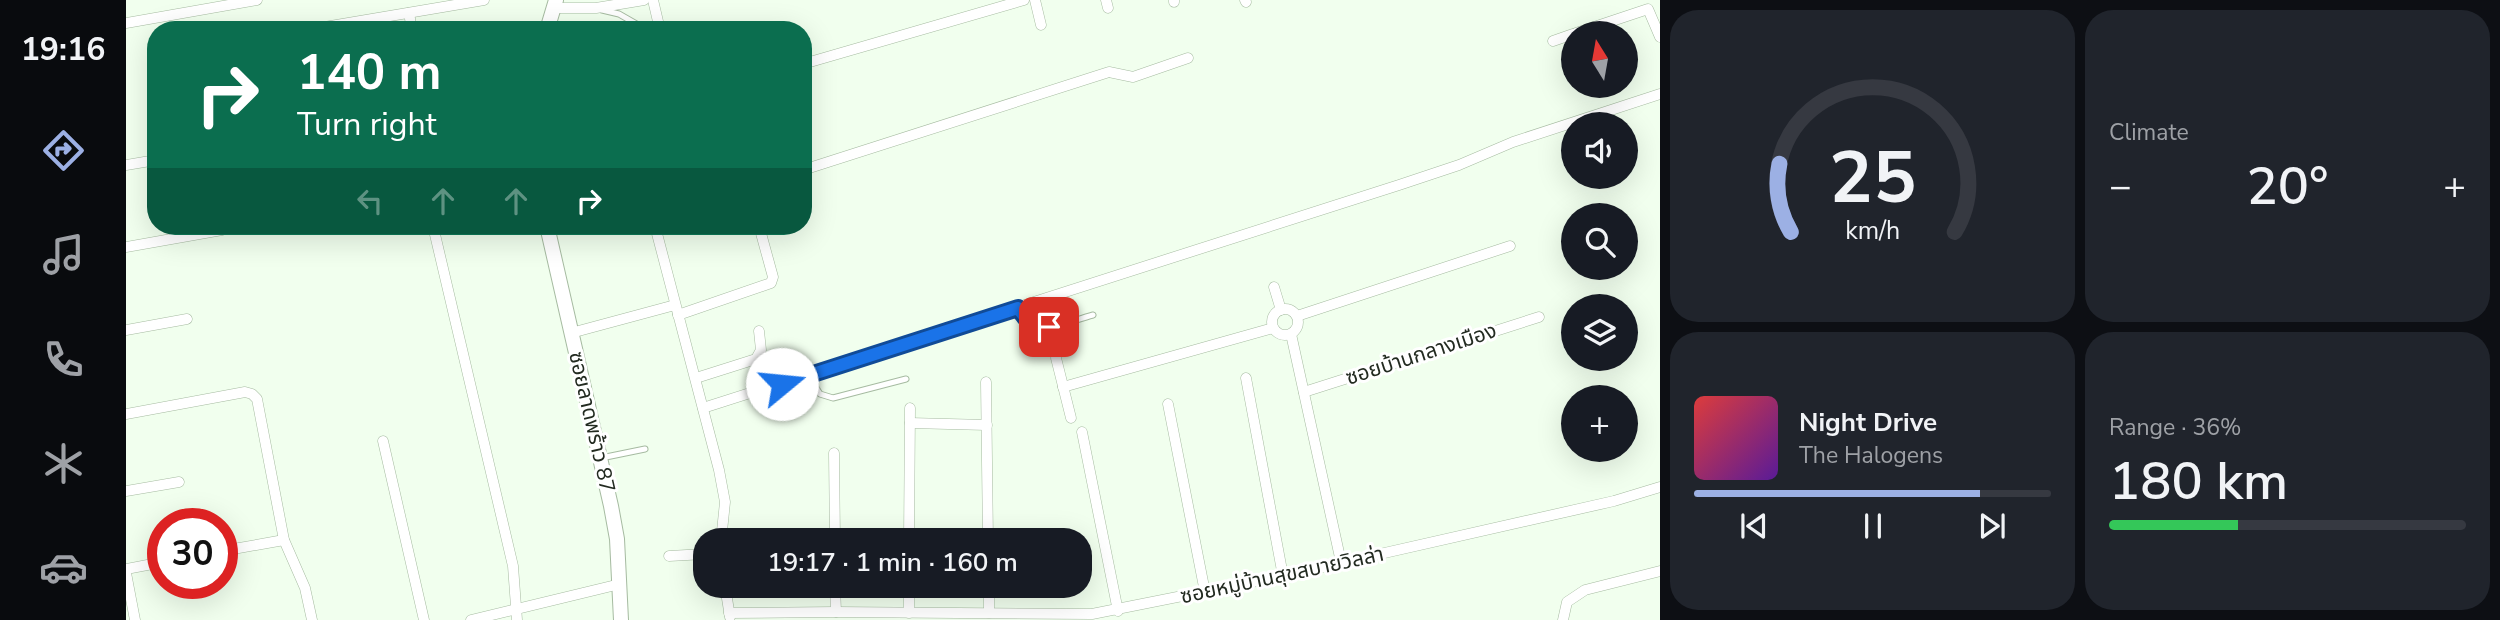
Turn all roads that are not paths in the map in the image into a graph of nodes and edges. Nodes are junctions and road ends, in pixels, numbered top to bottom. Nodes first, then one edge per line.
1 (257, 0) edge
2 (484, 0) edge
3 (644, 0) edge
4 (653, 0) edge
5 (1024, 0) edge
6 (1035, 0) edge
7 (555, 4) edge
8 (596, 8) junction
9 (409, 13) junction
10 (361, 21) edge
11 (410, 21) edge
12 (550, 21) edge
13 (631, 21) edge
14 (658, 21) edge
15 (1612, 21) edge
16 (126, 23) edge
17 (1041, 25) dead end
18 (1660, 37) edge
19 (1561, 38) edge
20 (1553, 41) dead end
21 (1188, 58) dead end
22 (812, 61) edge
23 (1660, 94) edge
24 (147, 162) edge
25 (126, 165) edge
26 (812, 167) edge
27 (194, 235) edge
28 (435, 235) edge
29 (549, 235) edge
30 (657, 235) edge
31 (761, 235) edge
32 (1510, 246) dead end
33 (126, 247) edge
34 (1274, 287) dead end
35 (1018, 308) junction
36 (677, 310) junction
37 (1281, 310) junction
38 (1093, 315) dead end
39 (1297, 316) junction
40 (1539, 317) dead end
41 (187, 319) dead end
42 (1273, 328) junction
43 (126, 330) edge
44 (759, 331) dead end
45 (571, 333) junction
46 (1290, 334) junction
47 (1056, 358) dead end
48 (809, 376) junction
49 (696, 378) junction
50 (1246, 378) dead end
51 (906, 379) dead end
52 (986, 382) dead end
53 (1063, 387) junction
54 (1304, 391) junction
55 (1168, 404) dead end
56 (703, 408) junction
57 (910, 408) dead end
58 (126, 414) edge
59 (1071, 418) dead end
60 (910, 423) junction
61 (987, 425) junction
62 (1082, 432) dead end
63 (383, 441) dead end
64 (645, 449) dead end
65 (834, 453) dead end
66 (601, 458) junction
67 (179, 482) dead end
68 (1660, 487) edge
69 (126, 491) edge
70 (722, 528) edge
71 (835, 528) edge
72 (909, 528) edge
73 (988, 528) edge
74 (285, 540) junction
75 (238, 548) edge
76 (693, 555) edge
77 (669, 556) dead end
78 (1341, 562) junction
79 (147, 566) edge
80 (126, 571) edge
81 (1660, 571) edge
82 (1283, 576) junction
83 (620, 584) junction
84 (1205, 592) junction
85 (727, 598) edge
86 (835, 598) edge
87 (909, 598) edge
88 (989, 598) edge
89 (517, 608) junction
90 (1118, 611) junction
91 (836, 612) junction
92 (909, 613) junction
93 (989, 613) junction
94 (817, 616) edge
95 (730, 617) edge
96 (135, 620) edge
97 (312, 620) edge
98 (424, 620) edge
99 (471, 620) edge
100 (517, 620) edge
101 (621, 620) edge
102 (1563, 620) edge

1 - 16 street
2 - 9 street
3 - 8 street
4 - 14 street
5 - 22 street
6 - 17 street
7 - 8 street
7 - 12 street
8 - 13 lane
9 - 10 street
9 - 11 street
15 - 18 street
19 - 20 street
21 - 26 street
23 - 35 street
24 - 25 street
27 - 33 street
28 - 89 street
29 - 45 street, ซอยลาดพร้าว 87
30 - 36 street
31 - 36 street
32 - 39 street
34 - 37 street
35 - 38 lane
35 - 48 street
36 - 45 street
36 - 49 street
37 - 39 street
37 - 42 street
39 - 46 street
40 - 54 street, ซอยบ้านกลางเมือง
41 - 43 street
42 - 46 street
42 - 53 street
44 - 49 street
45 - 66 street, ซอยลาดพร้าว 87
46 - 54 street
47 - 53 street
48 - 51 lane
48 - 56 street
49 - 56 street
50 - 82 street
52 - 61 street
53 - 59 street
54 - 78 street
55 - 84 street
56 - 70 street
57 - 60 street
58 - 74 street
60 - 61 street
60 - 72 street
61 - 73 street
62 - 90 street
63 - 98 street
64 - 66 lane
65 - 71 street
66 - 83 street, ซอยลาดพร้าว 87
67 - 69 street
68 - 78 street, ซอยหมู่บ้านสุขสบายวิลล่า
74 - 75 street
74 - 97 street
76 - 77 street
78 - 82 street, ซอยหมู่บ้านสุขสบายวิลล่า
79 - 80 street
80 - 96 street
81 - 102 street
82 - 84 street, ซอยหมู่บ้านสุขสบายวิลล่า
83 - 89 street
83 - 101 street, ซอยลาดพร้าว 87
84 - 90 street, ซอยหมู่บ้านสุขสบายวิลล่า
85 - 95 street
86 - 91 street
87 - 92 street
88 - 93 street
89 - 99 street
89 - 100 street
90 - 93 street, ซอยหมู่บ้านสุขสบายวิลล่า
91 - 92 street, ซอยหมู่บ้านสุขสบายวิลล่า
91 - 94 street, ซอยหมู่บ้านสุขสบายวิลล่า
92 - 93 street, ซอยหมู่บ้านสุขสบายวิลล่า
94 - 95 street, ซอยหมู่บ้านสุขสบายวิลล่า

